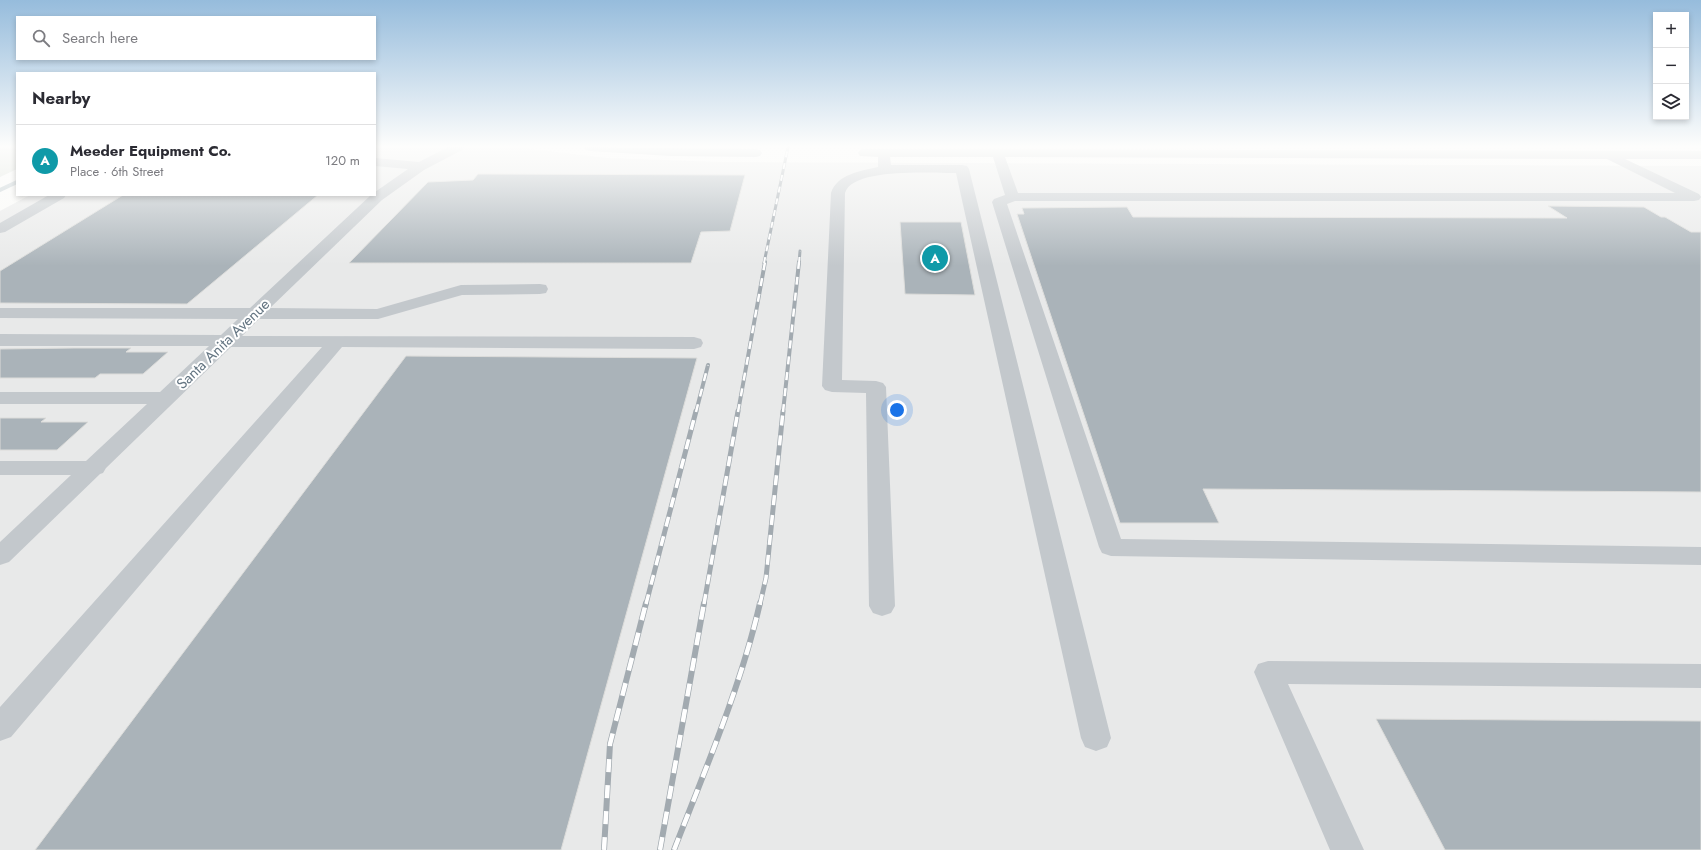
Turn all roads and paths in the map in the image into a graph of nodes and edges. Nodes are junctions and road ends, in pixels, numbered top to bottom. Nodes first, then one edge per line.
1 (390, 187) edge
2 (841, 187) edge
3 (966, 187) edge
4 (1009, 187) edge
5 (1672, 187) edge
6 (57, 196) edge
7 (1013, 197) junction
8 (1697, 199) edge
9 (0, 229) edge
10 (540, 289) dead end
11 (0, 313) edge
12 (255, 313) junction
13 (0, 340) edge
14 (226, 341) junction
15 (336, 342) junction
16 (694, 343) dead end
17 (0, 398) edge
18 (167, 398) junction
19 (0, 468) edge
20 (94, 468) junction
21 (0, 556) edge
22 (1701, 556) edge
23 (882, 606) dead end
24 (1701, 676) edge
25 (0, 728) edge
26 (1096, 738) dead end
27 (1347, 850) edge

1 - 12 street, Santa Anita Avenue
2 - 23 street
3 - 26 street
4 - 7 street
5 - 8 street
6 - 9 street
7 - 8 street
7 - 22 street
10 - 12 street
11 - 12 street
12 - 14 street, Santa Anita Avenue
13 - 14 street
14 - 15 street
14 - 18 street, Santa Anita Avenue
15 - 16 street
15 - 25 street
17 - 18 street
18 - 20 street, Santa Anita Avenue
19 - 20 street
20 - 21 street, Santa Anita Avenue
24 - 27 street

